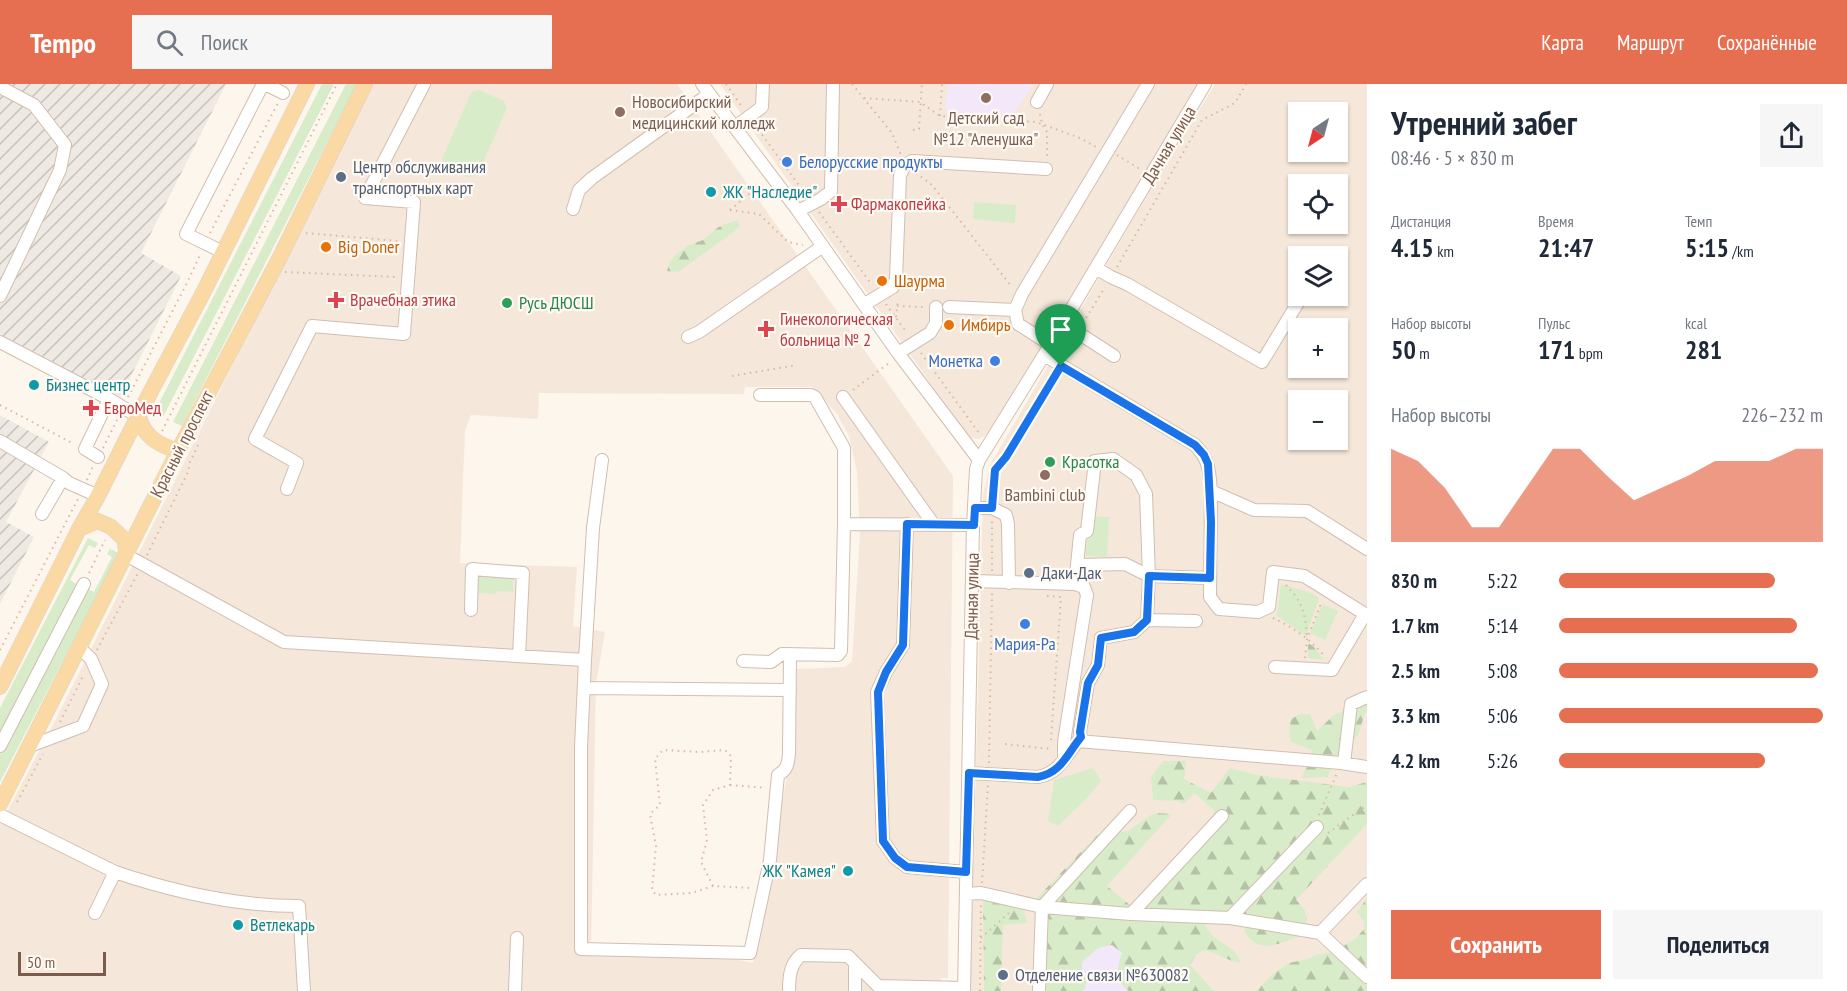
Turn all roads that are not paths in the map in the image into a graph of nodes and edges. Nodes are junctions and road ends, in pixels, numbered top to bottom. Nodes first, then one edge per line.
1 (264, 84) edge
2 (307, 84) edge
3 (365, 84) edge
4 (424, 84) edge
5 (763, 84) edge
6 (833, 84) edge
7 (1047, 84) edge
8 (1148, 84) edge
9 (1205, 84) edge
10 (0, 87) edge
11 (705, 89) edge
12 (283, 93) road end
13 (1037, 102) road end
14 (735, 128) junction
15 (1046, 169) road end
16 (573, 209) dead end
17 (798, 211) junction
18 (823, 246) junction
19 (223, 252) junction
20 (1096, 268) junction
21 (0, 296) edge
22 (865, 304) junction
23 (1296, 306) edge
24 (1015, 310) junction
25 (1063, 323) junction
26 (688, 337) dead end
27 (0, 342) edge
28 (1048, 350) junction
29 (898, 352) junction
30 (1114, 356) dead end
31 (760, 395) dead end
32 (843, 397) road end
33 (109, 399) junction
34 (139, 417) junction
35 (0, 441) edge
36 (178, 451) junction
37 (98, 457) road end
38 (602, 460) dead end
39 (980, 460) junction
40 (63, 478) junction
41 (287, 489) dead end
42 (1211, 491) junction
43 (99, 496) junction
44 (975, 508) junction
45 (42, 514) dead end
46 (844, 524) junction
47 (907, 524) junction
48 (934, 525) junction
49 (974, 525) junction
50 (79, 529) junction
51 (1367, 549) edge
52 (126, 555) junction
53 (1077, 566) junction
54 (1149, 576) junction
55 (1210, 578) junction
56 (973, 581) junction
57 (1009, 583) junction
58 (84, 584) road end
59 (1075, 584) junction
60 (471, 610) dead end
61 (1147, 620) junction
62 (1196, 621) dead end
63 (79, 647) junction
64 (790, 654) junction
65 (519, 656) junction
66 (585, 660) junction
67 (742, 662) dead end
68 (1275, 667) dead end
69 (0, 687) edge
70 (584, 688) junction
71 (790, 690) junction
72 (1367, 697) edge
73 (1078, 741) junction
74 (0, 746) edge
75 (30, 746) junction
76 (1064, 760) junction
77 (1343, 763) junction
78 (1367, 767) edge
79 (969, 773) junction
80 (0, 804) edge
81 (1130, 811) dead end
82 (1222, 816) dead end
83 (4, 817) edge
84 (1319, 830) road end
85 (115, 872) junction
86 (966, 872) junction
87 (1367, 884) edge
88 (966, 894) junction
89 (1042, 907) junction
90 (95, 913) dead end
91 (1131, 914) junction
92 (1230, 918) junction
93 (1320, 933) junction
94 (517, 938) dead end
95 (855, 963) junction
96 (1367, 977) edge
97 (927, 989) edge
98 (946, 989) edge
99 (964, 989) edge
100 (304, 991) edge
101 (515, 991) edge
102 (789, 991) edge
103 (855, 991) edge
104 (1039, 991) edge

1 - 12 street
1 - 19 street
2 - 19 main road
3 - 36 main road, Красный проспект
4 - 41 street
5 - 14 street
6 - 17 street
7 - 13 street
8 - 24 street
9 - 20 street, Дачная улица
10 - 21 street
11 - 14 street
11 - 16 street
14 - 17 street
15 - 22 street
17 - 18 street
18 - 22 street
18 - 26 street
19 - 34 main road
20 - 23 street
20 - 25 street, Дачная улица
22 - 29 street
24 - 28 street
24 - 29 street
25 - 28 street, Дачная улица
25 - 30 street
27 - 33 street
28 - 39 street, Дачная улица
28 - 42 street
29 - 39 street
31 - 46 street
32 - 48 street
33 - 34 street
33 - 37 street
34 - 36 main road
34 - 43 main road
35 - 40 street
36 - 52 main road, Красный проспект
38 - 66 street
39 - 44 street, Дачная улица
40 - 43 street
40 - 45 street
42 - 51 street
42 - 55 street
43 - 50 main road
44 - 49 street, Дачная улица
44 - 57 street
46 - 47 street
46 - 64 street
47 - 48 street
47 - 86 street
48 - 49 street
49 - 56 street, Дачная улица
50 - 52 main road
50 - 69 main road
52 - 63 main road, Красный проспект
52 - 65 street
53 - 54 street
53 - 54 street
53 - 59 street
54 - 55 street
54 - 61 street
55 - 68 street
56 - 57 street
56 - 79 street, Дачная улица
57 - 59 street
58 - 74 street
59 - 76 street
60 - 65 street
61 - 62 street
61 - 73 street
63 - 75 main road, Красный проспект
63 - 75 street
64 - 67 street
64 - 71 street
65 - 66 street
66 - 70 street
70 - 71 street
70 - 71 street
72 - 77 street
73 - 76 street
73 - 77 street
75 - 80 main road, Красный проспект
76 - 79 street
77 - 78 street
79 - 86 street, Дачная улица
81 - 89 street
82 - 91 street
83 - 85 street
84 - 92 street
85 - 90 street
85 - 100 street
86 - 88 street, Дачная улица
87 - 93 street
88 - 89 street
88 - 99 street, Дачная улица
89 - 91 street
89 - 104 street
91 - 92 street
92 - 93 street
93 - 96 street
94 - 101 street
95 - 97 street
95 - 102 street
95 - 103 street
97 - 98 street
98 - 99 street

